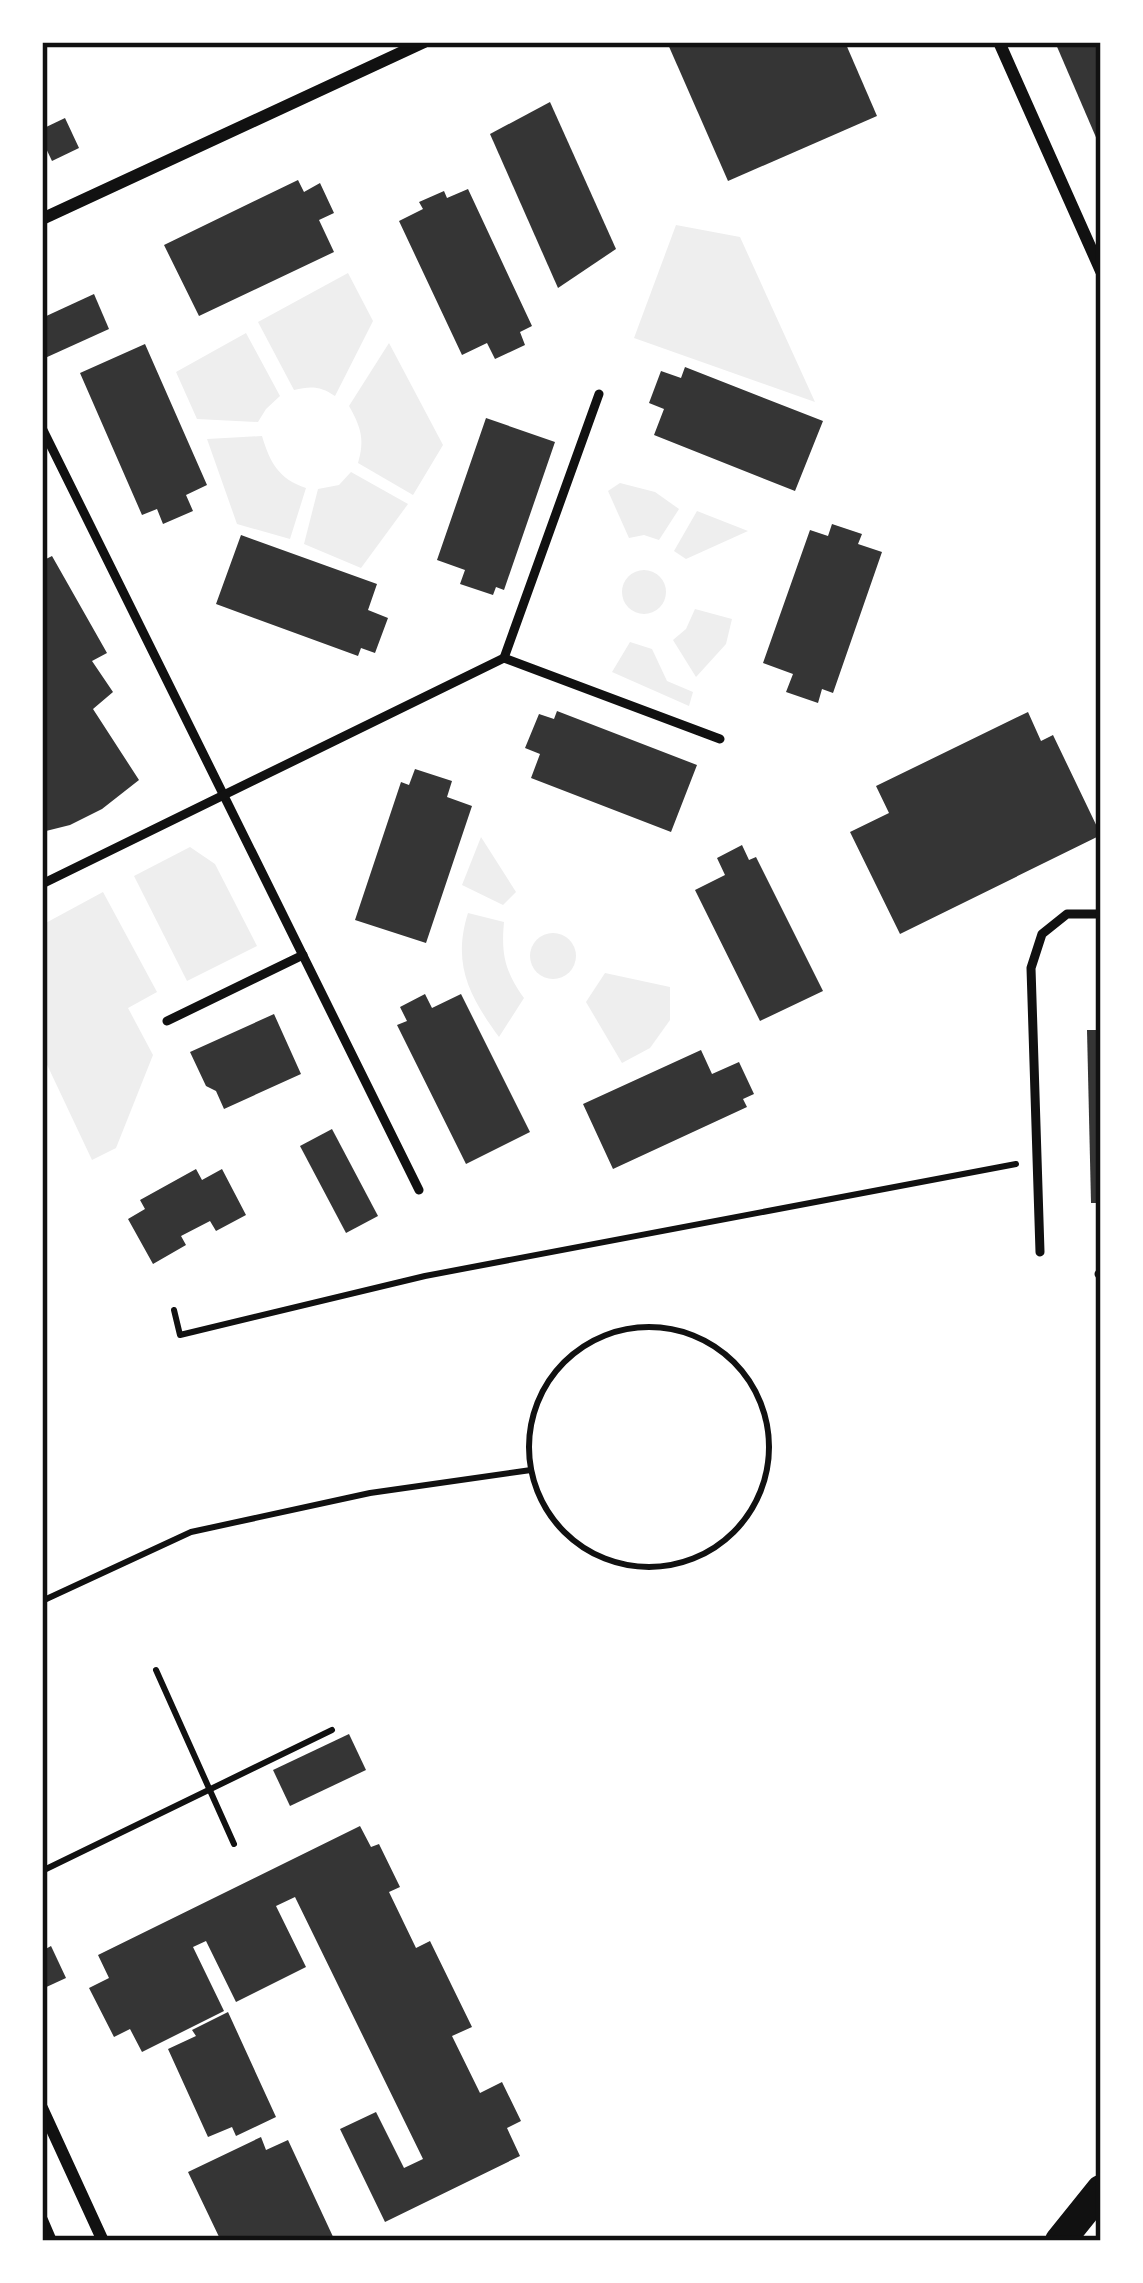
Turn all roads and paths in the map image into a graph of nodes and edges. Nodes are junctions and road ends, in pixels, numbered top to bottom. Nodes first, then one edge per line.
1 (424, 42) edge
2 (999, 42) edge
3 (42, 219) edge
4 (1094, 240) edge
5 (1101, 271) edge
6 (599, 394) dead end
7 (42, 428) edge
8 (504, 658) junction
9 (720, 739) dead end
10 (224, 794) junction
11 (42, 884) edge
12 (1101, 914) edge
13 (303, 956) junction
14 (167, 1021) dead end
15 (1037, 1160) junction
16 (419, 1190) dead end
17 (1040, 1252) dead end
18 (174, 1310) dead end
19 (530, 1470) junction
20 (42, 1601) edge
21 (156, 1670) dead end
22 (332, 1730) dead end
23 (209, 1790) junction
24 (234, 1844) dead end
25 (44, 1921) edge
26 (42, 2108) edge
27 (1101, 2190) edge
28 (42, 2220) edge
29 (51, 2241) edge
30 (103, 2241) edge
31 (1060, 2241) edge

1 - 3 street
2 - 4 street
4 - 5 street
6 - 8 lane
7 - 10 lane
8 - 9 lane
8 - 10 lane
10 - 11 lane
10 - 13 lane
12 - 15 lane
13 - 14 lane
13 - 16 lane
15 - 17 lane
15 - 18 path
19 - 19 path
19 - 20 path
21 - 23 path
22 - 23 path
23 - 24 path
23 - 25 path
26 - 30 street
27 - 31 highway
28 - 29 street

